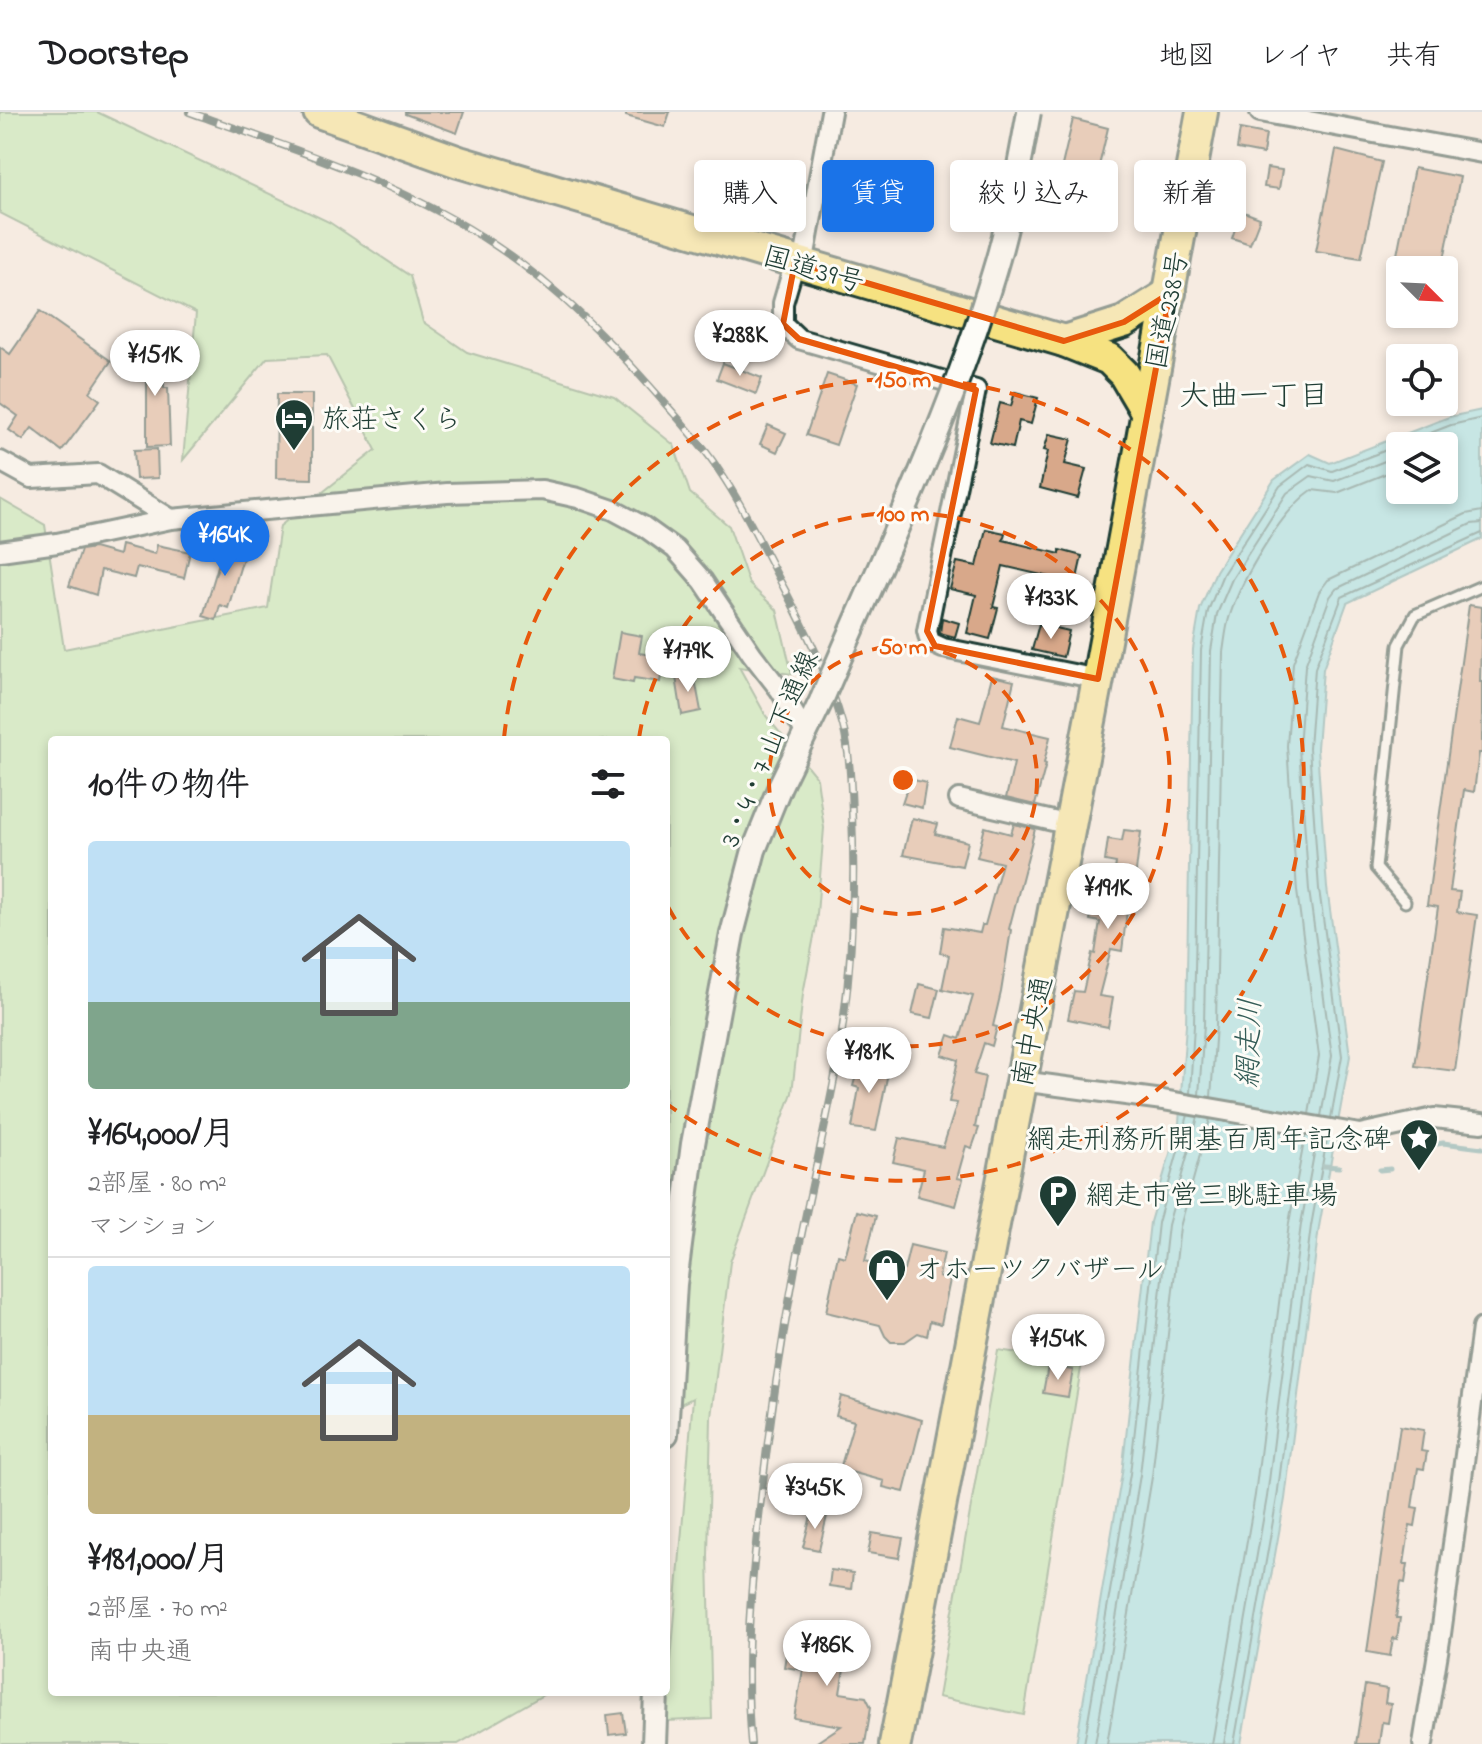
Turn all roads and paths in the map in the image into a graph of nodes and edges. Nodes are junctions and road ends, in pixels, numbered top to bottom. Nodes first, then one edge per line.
1 (319, 112) edge
2 (831, 112) edge
3 (1029, 112) edge
4 (1202, 112) edge
5 (1260, 112) edge
6 (1482, 153) edge
7 (799, 264) junction
8 (1170, 293) junction
9 (1064, 341) junction
10 (1147, 413) junction
11 (0, 461) edge
12 (171, 519) junction
13 (0, 551) edge
14 (1482, 586) edge
15 (1098, 679) junction
16 (805, 732) junction
17 (959, 799) dead end
18 (1070, 825) junction
19 (1405, 902) dead end
20 (1021, 1081) junction
21 (1482, 1123) edge
22 (1482, 1328) edge
23 (1480, 1359) edge
24 (670, 1367) edge
25 (656, 1696) edge
26 (654, 1744) edge
27 (895, 1744) edge
28 (1423, 1744) edge

1 - 7 highway, 国道39号
2 - 7 street
3 - 16 street, 3・4・7 山下通線, bridge
4 - 8 highway, 国道238号
5 - 6 street
7 - 9 highway, 国道39号
7 - 15 street
8 - 9 highway
8 - 10 highway, 国道238号
9 - 10 highway, 国道39号
10 - 15 highway, 南中央通
11 - 12 street
12 - 13 street
12 - 16 street
14 - 19 lane
15 - 18 highway, 南中央通
16 - 24 street, 3・4・7 山下通線
17 - 18 street
18 - 20 highway, 南中央通
20 - 21 street
20 - 27 highway, 南中央通
22 - 23 street
23 - 28 street
25 - 26 street

